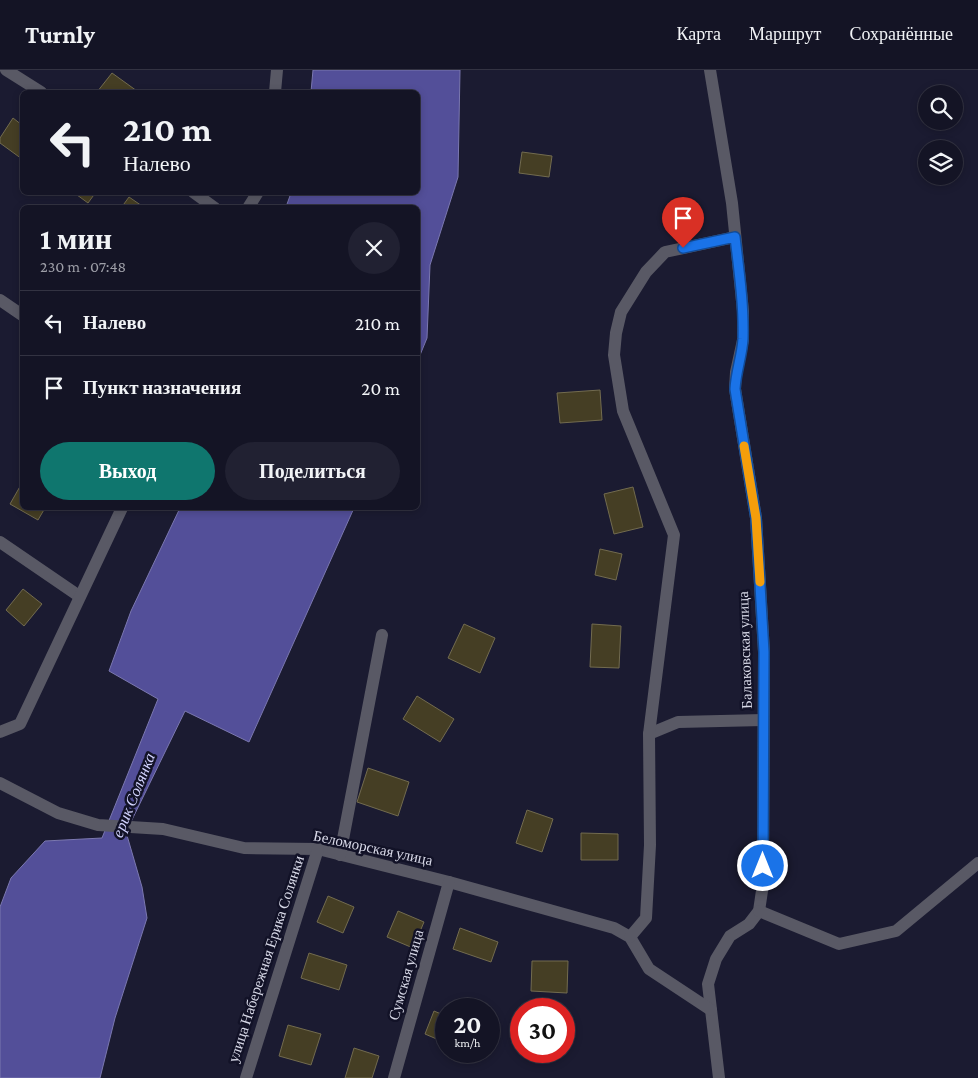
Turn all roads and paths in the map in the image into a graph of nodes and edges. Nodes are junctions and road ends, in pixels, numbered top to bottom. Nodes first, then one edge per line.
1 (6, 70) edge
2 (277, 70) edge
3 (710, 70) edge
4 (38, 90) edge
5 (275, 90) edge
6 (197, 195) edge
7 (212, 205) edge
8 (735, 237) junction
9 (0, 300) edge
10 (20, 314) edge
11 (121, 510) edge
12 (0, 542) edge
13 (79, 596) junction
14 (382, 635) dead end
15 (764, 720) junction
16 (0, 732) edge
17 (649, 734) junction
18 (0, 783) edge
19 (318, 850) junction
20 (340, 855) junction
21 (978, 863) edge
22 (449, 882) junction
23 (760, 911) junction
24 (630, 937) junction
25 (710, 1010) junction
26 (246, 1078) edge
27 (394, 1078) edge
28 (719, 1078) edge

1 - 4 street
2 - 5 street
3 - 8 street, Балаковская улица
6 - 7 street
8 - 15 street, Балаковская улица
8 - 17 street
9 - 10 street
11 - 13 street
12 - 13 street
13 - 16 street
14 - 20 street
15 - 17 street
15 - 23 street, Балаковская улица
17 - 24 street
18 - 19 street, Беломорская улица
19 - 20 street, Беломорская улица
19 - 26 street, улица Набережная Ерика Солянки
20 - 22 street, Беломорская улица
21 - 23 street
22 - 24 street, Беломорская улица
22 - 27 street, Сумская улица
23 - 25 street
24 - 25 street
25 - 28 street

